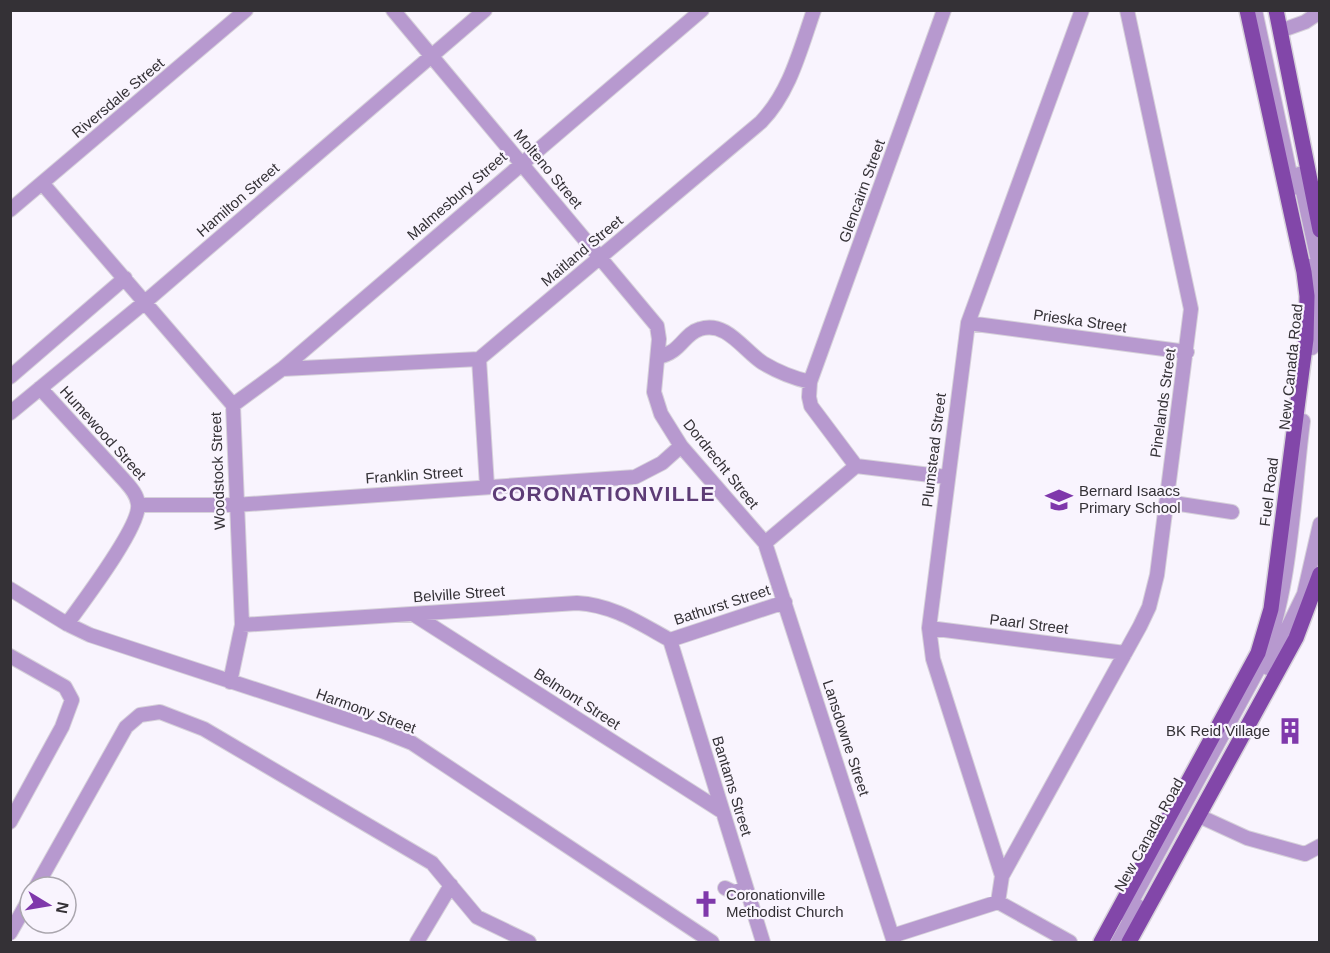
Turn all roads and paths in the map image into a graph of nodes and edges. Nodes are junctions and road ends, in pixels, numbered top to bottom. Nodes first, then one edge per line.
1 (246, 10) edge
2 (393, 10) edge
3 (485, 10) edge
4 (702, 10) edge
5 (814, 10) edge
6 (944, 10) edge
7 (1082, 10) edge
8 (1127, 10) edge
9 (1247, 10) edge
10 (1255, 10) edge
11 (1264, 10) edge
12 (1276, 10) edge
13 (1320, 12) edge
14 (1280, 31) junction
15 (432, 55) junction
16 (521, 163) junction
17 (42, 183) junction
18 (10, 210) edge
19 (1320, 230) edge
20 (601, 257) junction
21 (1320, 270) edge
22 (125, 278) junction
23 (145, 302) junction
24 (968, 323) junction
25 (1187, 352) junction
26 (658, 357) junction
27 (479, 359) junction
28 (282, 369) junction
29 (10, 377) edge
30 (810, 382) junction
31 (40, 388) junction
32 (233, 405) junction
33 (10, 413) edge
34 (681, 446) junction
35 (856, 466) junction
36 (947, 477) junction
37 (487, 486) junction
38 (1167, 502) junction
39 (139, 505) junction
40 (235, 505) junction
41 (1232, 512) dead end
42 (1320, 524) edge
43 (765, 543) junction
44 (1320, 574) edge
45 (10, 589) edge
46 (785, 602) junction
47 (413, 614) junction
48 (67, 624) junction
49 (242, 624) junction
50 (929, 628) junction
51 (670, 640) junction
52 (1125, 653) junction
53 (10, 656) edge
54 (230, 682) junction
55 (723, 812) junction
56 (1198, 816) junction
57 (10, 822) edge
58 (1320, 846) edge
59 (43, 875) edge
60 (1002, 876) junction
61 (451, 885) junction
62 (725, 888) dead end
63 (746, 889) junction
64 (998, 902) junction
65 (18, 919) edge
66 (10, 933) edge
67 (893, 939) edge
68 (417, 942) edge
69 (529, 942) edge
70 (712, 942) edge
71 (763, 942) edge
72 (1070, 942) edge
73 (1101, 942) edge
74 (1109, 942) edge
75 (1119, 942) edge
76 (1130, 942) edge

1 - 17 street, Riversdale Street
2 - 15 street, Molteno Street
3 - 15 street, Hamilton Street
4 - 16 street, Malmesbury Street
5 - 20 street, Maitland Street
6 - 30 street, Glencairn Street
7 - 24 street, Plumstead Street
8 - 25 street, Pinelands Street
9 - 73 main road, Fuel Road
10 - 74 street, New Canada Road
11 - 21 street
12 - 14 main road
13 - 14 street
14 - 19 main road
15 - 16 street, Molteno Street
15 - 23 street, Hamilton Street
16 - 20 street, Molteno Street
16 - 28 street, Malmesbury Street
17 - 18 street, Riversdale Street
17 - 22 street, Woodstock Street
20 - 26 street, Molteno Street
20 - 27 street, Maitland Street
22 - 23 street, Woodstock Street
22 - 29 street
23 - 31 street, Hamilton Street
23 - 32 street, Woodstock Street
24 - 25 street, Prieska Street
24 - 36 street, Plumstead Street
25 - 38 street, Pinelands Street
26 - 30 street
26 - 34 street, Dordrecht Street
27 - 28 street
27 - 37 street
28 - 32 street, Malmesbury Street
30 - 35 street
31 - 33 street, Hamilton Street
31 - 39 street, Humewood Street
32 - 40 street, Woodstock Street
34 - 37 street, Franklin Street
34 - 43 street, Dordrecht Street
35 - 36 street
35 - 43 street
36 - 50 street, Plumstead Street
37 - 40 street, Franklin Street
38 - 41 street
38 - 52 street, Pinelands Street
39 - 40 street, Franklin Street
39 - 48 street, Humewood Street
40 - 49 street, Woodstock Street
42 - 75 street, New Canada Road
43 - 46 street, Lansdowne Street
44 - 56 main road
45 - 48 street, Harmony Street
46 - 51 street, Bathurst Street
46 - 67 street, Lansdowne Street
47 - 49 street, Belville Street
47 - 51 street, Belville Street
47 - 55 street, Belmont Street
48 - 54 street, Harmony Street
49 - 54 street, Woodstock Street
50 - 52 street, Paarl Street
50 - 60 street, Plumstead Street
51 - 55 street, Bantams Street
52 - 60 street, Pinelands Street
53 - 57 street
54 - 70 street, Harmony Street
55 - 63 street, Bantams Street
56 - 58 street
56 - 76 main road
59 - 61 street
60 - 64 street, Plumstead Street
61 - 68 street
61 - 69 street
62 - 63 street
63 - 71 street, Bantams Street
64 - 67 street
64 - 72 street
65 - 66 street

